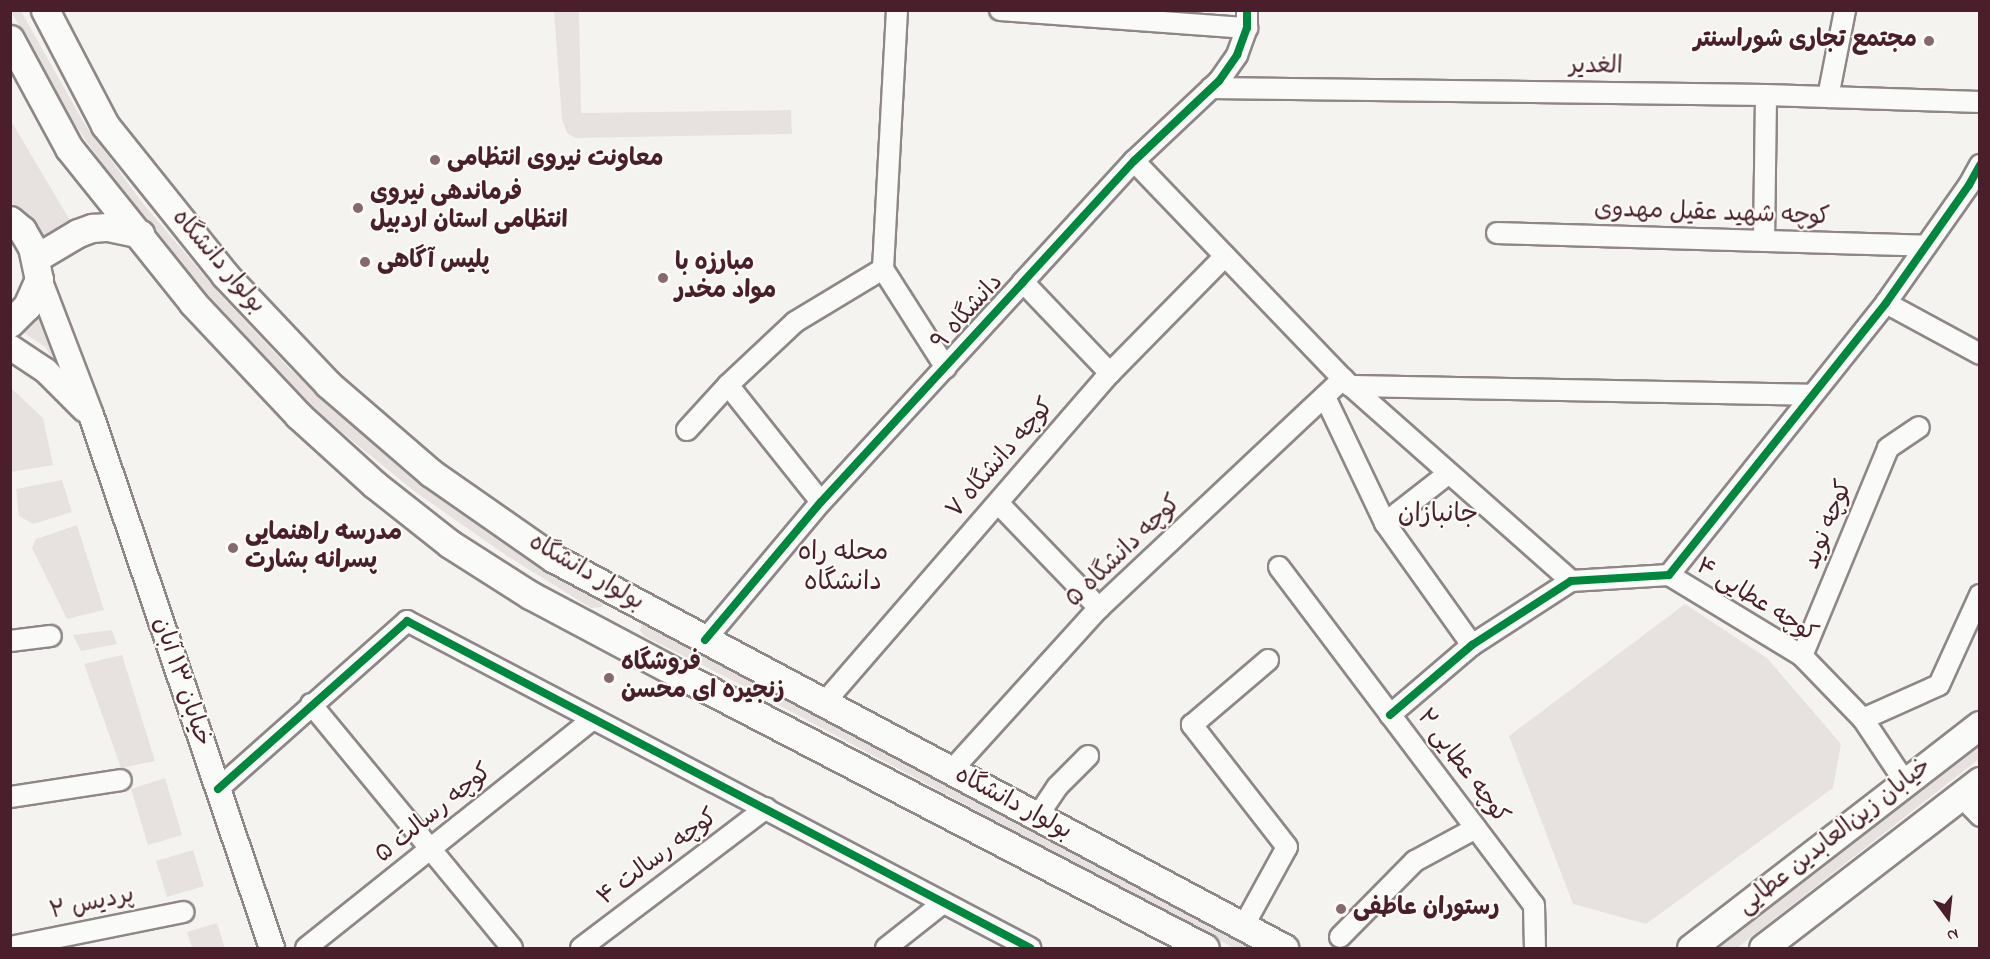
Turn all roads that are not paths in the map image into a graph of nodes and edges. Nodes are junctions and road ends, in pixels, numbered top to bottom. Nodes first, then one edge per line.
1 (45, 10) edge
2 (897, 10) edge
3 (1000, 10) edge
4 (1845, 10) edge
5 (1247, 19) edge
6 (10, 39) edge
7 (1211, 88) junction
8 (1766, 95) junction
9 (1828, 97) junction
10 (1980, 102) edge
11 (1134, 161) junction
12 (1980, 165) edge
13 (1974, 188) edge
14 (10, 220) edge
15 (1497, 233) dead end
16 (140, 234) junction
17 (1764, 241) junction
18 (1926, 246) junction
19 (1225, 256) junction
20 (37, 268) junction
21 (883, 268) junction
22 (1023, 282) junction
23 (1886, 303) junction
24 (10, 323) edge
25 (10, 347) edge
26 (1980, 354) edge
27 (946, 368) junction
28 (1110, 374) junction
29 (1347, 383) junction
30 (728, 385) junction
31 (1812, 395) junction
32 (1325, 397) junction
33 (91, 415) junction
34 (1919, 427) dead end
35 (687, 430) dead end
36 (1449, 473) junction
37 (821, 502) junction
38 (998, 502) junction
39 (1385, 523) junction
40 (1279, 567) dead end
41 (1669, 575) junction
42 (1570, 581) junction
43 (1980, 595) edge
44 (642, 606) junction
45 (1099, 608) junction
46 (51, 636) dead end
47 (705, 640) junction
48 (10, 641) edge
49 (622, 644) junction
50 (1472, 645) junction
51 (1802, 656) junction
52 (1268, 660) dead end
53 (824, 703) junction
54 (311, 704) junction
55 (1390, 715) junction
56 (593, 719) junction
57 (1863, 719) junction
58 (1980, 725) edge
59 (1088, 756) dead end
60 (951, 771) junction
61 (121, 780) dead end
62 (1905, 782) junction
63 (1970, 788) edge
64 (218, 789) junction
65 (10, 797) edge
66 (766, 808) junction
67 (1980, 816) edge
68 (1037, 817) junction
69 (1476, 828) junction
70 (430, 849) junction
71 (944, 903) junction
72 (184, 912) dead end
73 (1243, 927) junction
74 (1340, 937) dead end
75 (21, 946) edge
76 (272, 948) edge
77 (306, 948) edge
78 (512, 948) edge
79 (581, 948) edge
80 (886, 948) edge
81 (1030, 948) edge
82 (1205, 948) edge
83 (1284, 948) edge
84 (1534, 948) edge
85 (1691, 948) edge
86 (1763, 948) edge

1 - 44 main road, بولوار دانشگاه
2 - 21 street
3 - 5 street
4 - 9 street
5 - 7 street, دانشگاه ۹
6 - 16 main road, بولوار دانشگاه
7 - 8 street, الغدیر
7 - 11 street, دانشگاه ۹
8 - 9 street, الغدیر
8 - 17 street
9 - 10 street, الغدیر
11 - 19 street
11 - 22 street, دانشگاه ۹
12 - 13 street
13 - 18 street
14 - 20 main road
15 - 17 street, کوچه شهید عقیل مهدوی
16 - 20 main road
16 - 49 main road, بولوار دانشگاه
17 - 18 street, کوچه شهید عقیل مهدوی
18 - 23 street
19 - 28 street, کوچه دانشگاه ۷
19 - 29 street
20 - 24 main road
20 - 33 street, خیابان ۱۳ آبان
21 - 27 street
21 - 30 street
22 - 27 street, دانشگاه ۹
22 - 28 street
23 - 26 street
23 - 31 street
25 - 33 street, خیابان ۱۳ آبان
27 - 37 street, دانشگاه ۹
28 - 38 street, کوچه دانشگاه ۷
29 - 31 street
29 - 32 street, کوچه دانشگاه ۵
29 - 36 street
30 - 35 street
30 - 37 street
31 - 41 street
32 - 39 street
32 - 45 street, کوچه دانشگاه ۵
33 - 64 street, خیابان ۱۳ آبان
34 - 51 street, کوچه نوید
36 - 39 street
36 - 42 street
37 - 47 street, دانشگاه ۹
38 - 45 street
38 - 53 street, کوچه دانشگاه ۷
39 - 50 street
40 - 55 street, کوچه عطایی ۲
41 - 42 street
41 - 51 street, کوچه عطایی ۴
42 - 50 street
43 - 57 street
44 - 47 main road, بولوار دانشگاه
44 - 49 main road
45 - 60 street, کوچه دانشگاه ۵
46 - 48 street
47 - 53 main road, بولوار دانشگاه
49 - 82 main road, بولوار دانشگاه
50 - 55 street
51 - 57 street, کوچه عطایی ۴
52 - 73 street
53 - 60 main road, بولوار دانشگاه
54 - 56 street
54 - 64 street
54 - 70 street
55 - 69 street, کوچه عطایی ۲
56 - 66 street
56 - 70 street, کوچه رسالت ۵
57 - 62 street, کوچه عطایی ۴
58 - 62 main road, خیابان زین‌العابدین عطایی
59 - 68 street
60 - 68 main road, بولوار دانشگاه
61 - 65 street
62 - 85 main road, خیابان زین‌العابدین عطایی
63 - 67 street
63 - 86 main road, خیابان زین‌العابدین عطایی
64 - 76 street, خیابان ۱۳ آبان
66 - 71 street
66 - 79 street, کوچه رسالت ۴
68 - 73 main road, بولوار دانشگاه
69 - 74 street
69 - 84 street, کوچه عطایی ۲
70 - 77 street, کوچه رسالت ۵
70 - 78 street
71 - 80 street
71 - 81 street
72 - 75 street, پردیس ۲
73 - 83 main road, بولوار دانشگاه

